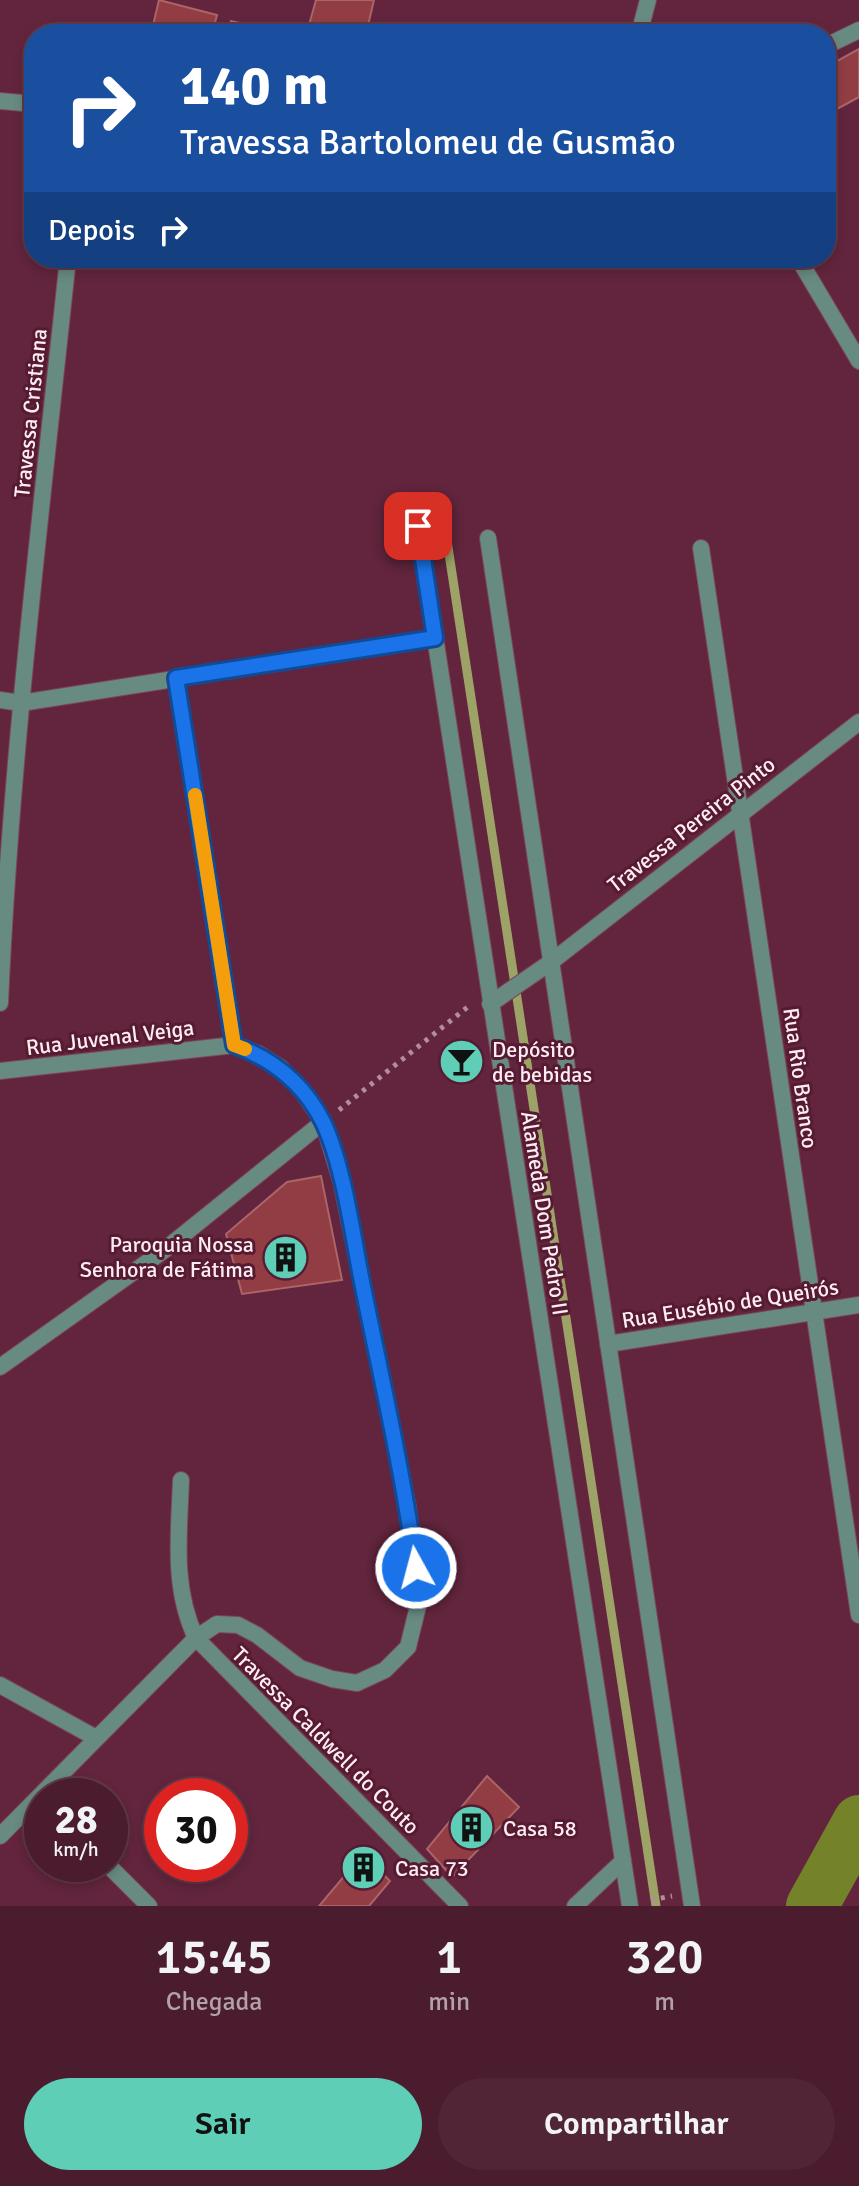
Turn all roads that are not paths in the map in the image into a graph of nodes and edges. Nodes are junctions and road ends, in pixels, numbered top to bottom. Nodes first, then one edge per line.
1 (648, 0) edge
2 (642, 24) edge
3 (859, 30) edge
4 (836, 41) edge
5 (0, 101) edge
6 (24, 103) edge
7 (67, 268) edge
8 (804, 268) edge
9 (859, 361) edge
10 (418, 526) dead end
11 (488, 538) dead end
12 (701, 548) dead end
13 (435, 638) junction
14 (176, 678) junction
15 (0, 700) edge
16 (21, 703) junction
17 (859, 722) edge
18 (740, 813) junction
19 (2, 914) edge
20 (551, 962) junction
21 (493, 997) junction
22 (0, 1003) edge
23 (234, 1045) junction
24 (0, 1071) edge
25 (323, 1122) junction
26 (859, 1305) edge
27 (814, 1312) junction
28 (608, 1344) junction
29 (0, 1367) edge
30 (181, 1480) dead end
31 (859, 1615) edge
32 (196, 1638) junction
33 (0, 1685) edge
34 (96, 1738) junction
35 (58, 1778) edge
36 (24, 1813) edge
37 (0, 1836) edge
38 (623, 1861) junction
39 (125, 1882) edge
40 (635, 1904) edge
41 (149, 1906) edge
42 (460, 1906) edge
43 (575, 1906) edge
44 (692, 1906) edge

1 - 2 street
3 - 4 street
5 - 6 street
7 - 16 street, Travessa Cristiana
8 - 9 street
10 - 13 street, Alameda Dom Pedro II
11 - 20 street, Alameda Dom Pedro II
12 - 18 street, Rua Rio Branco
13 - 14 street
13 - 21 street, Alameda Dom Pedro II
14 - 16 street
14 - 23 street
15 - 16 street
16 - 19 street, Travessa Cristiana
17 - 18 street, Travessa Pereira Pinto
18 - 20 street, Travessa Pereira Pinto
18 - 27 street, Rua Rio Branco
19 - 22 street, Travessa Cristiana
20 - 21 street
20 - 28 street, Alameda Dom Pedro II
21 - 38 street, Alameda Dom Pedro II
23 - 24 street, Rua Juvenal Veiga
23 - 25 street
25 - 29 street
25 - 32 street
26 - 27 street, Rua Eusébio de Queirós
27 - 28 street, Rua Eusébio de Queirós
27 - 31 street, Rua Rio Branco
28 - 44 street, Alameda Dom Pedro II
30 - 32 street
32 - 34 street
32 - 42 street, Travessa Caldwell do Couto
33 - 34 street
34 - 35 street
36 - 37 street
38 - 40 street, Alameda Dom Pedro II
38 - 43 street
39 - 41 street

